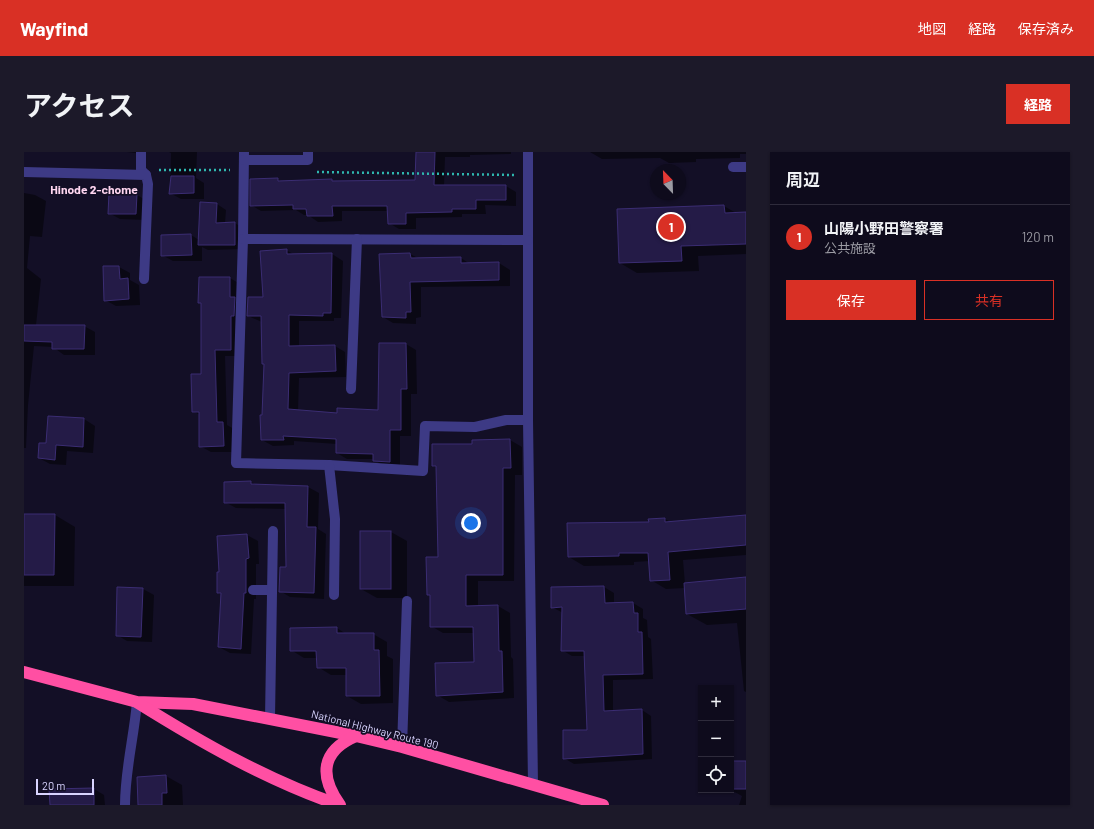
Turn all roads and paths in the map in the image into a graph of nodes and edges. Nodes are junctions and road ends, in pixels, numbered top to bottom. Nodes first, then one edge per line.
1 (141, 152) edge
2 (308, 152) edge
3 (528, 152) edge
4 (244, 161) edge
5 (733, 167) dead end
6 (746, 167) edge
7 (24, 172) edge
8 (144, 172) junction
9 (315, 172) dead end
10 (528, 176) junction
11 (243, 239) junction
12 (357, 240) junction
13 (528, 240) junction
14 (144, 279) dead end
15 (351, 390) dead end
16 (528, 420) junction
17 (329, 465) junction
18 (273, 531) dead end
19 (253, 590) dead end
20 (272, 590) junction
21 (334, 595) dead end
22 (406, 601) dead end
23 (24, 672) edge
24 (137, 702) junction
25 (270, 718) junction
26 (356, 736) junction
27 (402, 747) junction
28 (533, 785) junction
29 (125, 805) edge
30 (339, 805) edge
31 (602, 805) edge

1 - 8 street
2 - 4 street
3 - 10 street
4 - 8 path
4 - 11 street
5 - 6 street
7 - 8 street
8 - 14 street
9 - 10 path
10 - 13 street
11 - 12 street
11 - 17 street
12 - 13 street
12 - 15 street
13 - 16 street
16 - 17 street
16 - 28 street
17 - 21 street
18 - 20 street
19 - 20 street
20 - 25 street
22 - 27 street
23 - 24 highway, National Highway Route 190
24 - 25 highway, National Highway Route 190
24 - 29 street
24 - 30 highway, National Highway Route 190
25 - 26 highway, National Highway Route 190
26 - 27 highway, National Highway Route 190
26 - 30 highway
27 - 28 highway, National Highway Route 190
28 - 31 highway, National Highway Route 190

